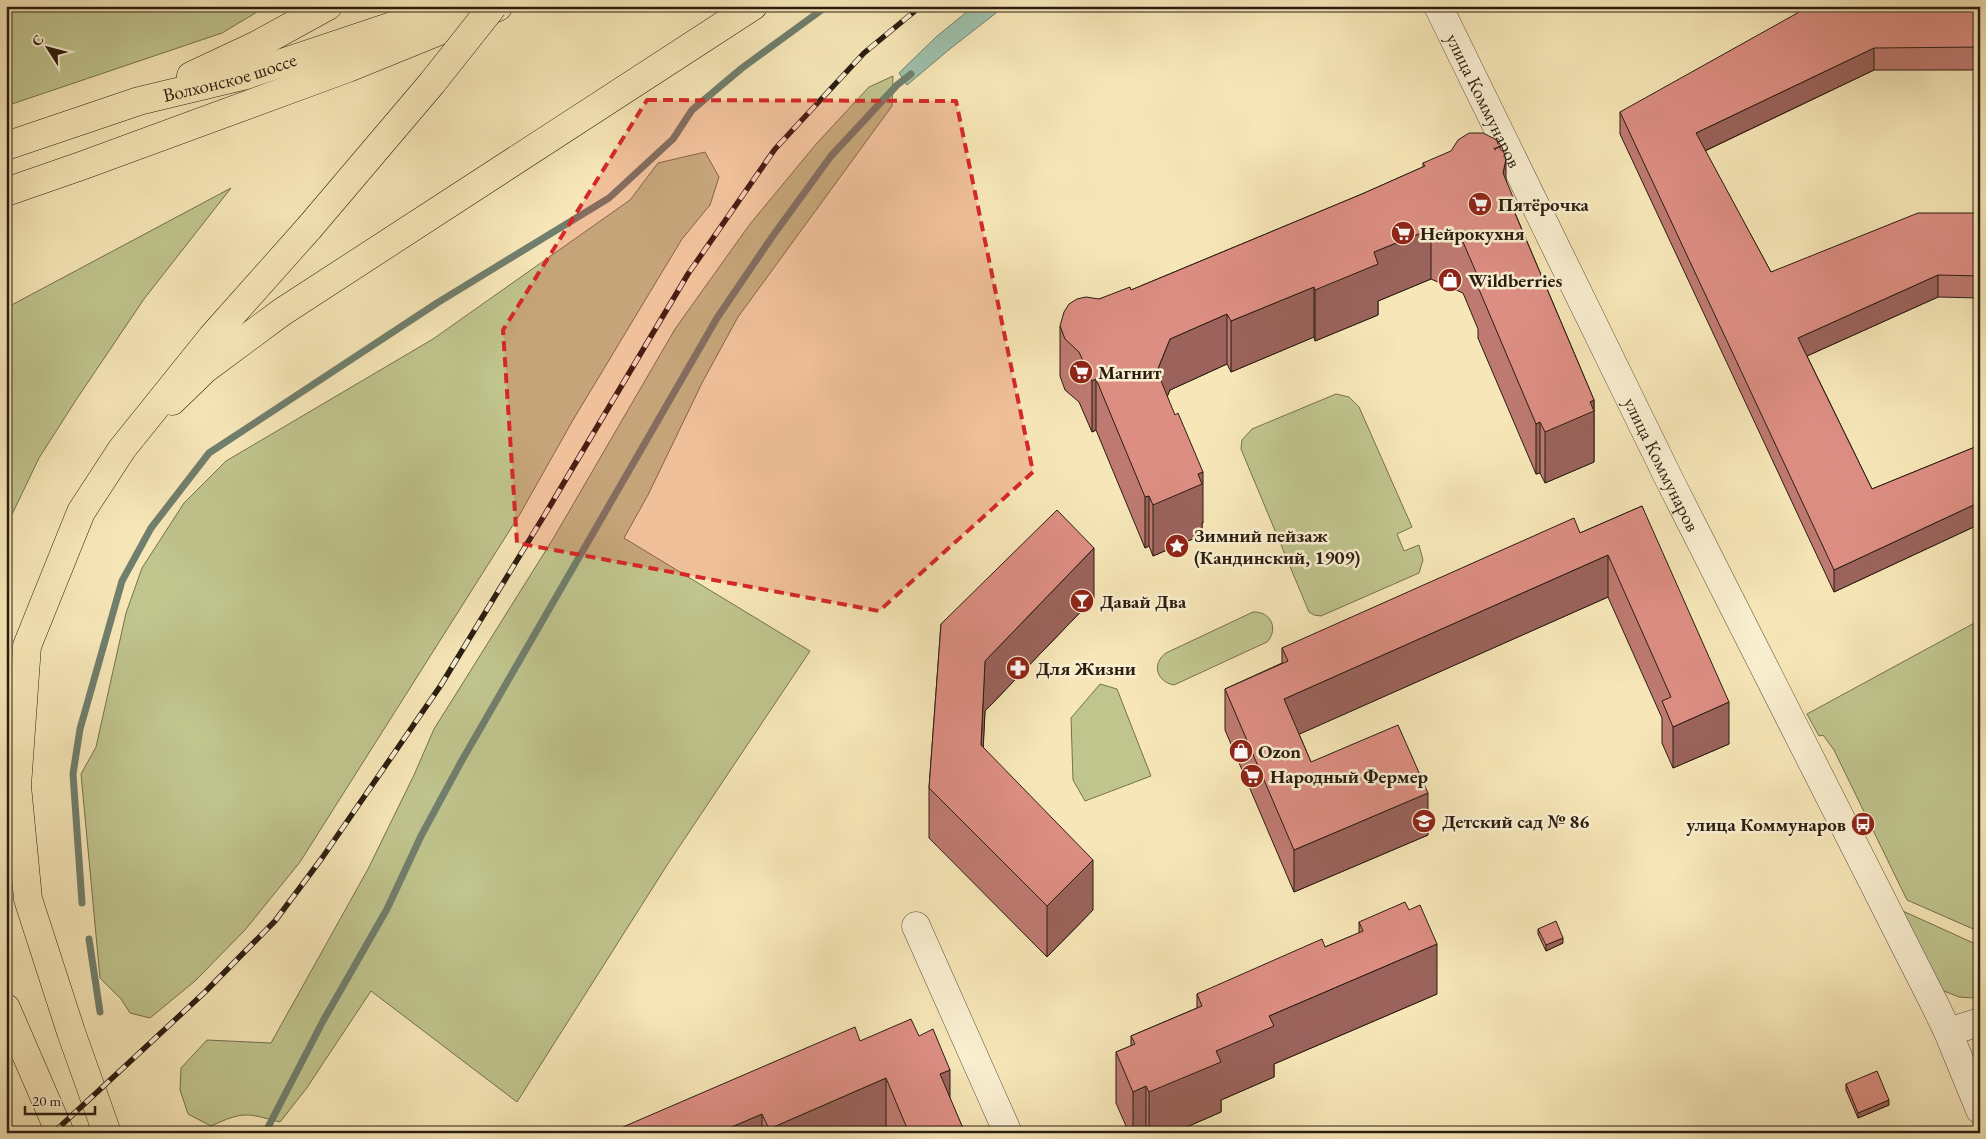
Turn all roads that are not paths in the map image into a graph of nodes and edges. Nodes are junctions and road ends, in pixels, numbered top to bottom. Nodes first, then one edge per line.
1 (328, 6) edge
2 (452, 6) edge
3 (493, 6) edge
4 (500, 6) edge
5 (753, 6) edge
6 (1438, 6) edge
7 (139, 100) junction
8 (6, 146) edge
9 (81, 166) junction
10 (6, 192) edge
11 (6, 212) edge
12 (122, 449) junction
13 (916, 926) dead end
14 (6, 1008) edge
15 (1980, 1022) edge
16 (1948, 1032) junction
17 (1980, 1110) edge
18 (60, 1133) edge
19 (107, 1133) edge
20 (1008, 1133) edge

1 - 7 main road
2 - 7 main road, Волхонское шоссе
3 - 12 main road, bridge
4 - 9 main road, Волхонское шоссе
5 - 12 main road
6 - 16 street, улица Коммунаров
7 - 8 main road, Волхонское шоссе
9 - 10 main road
9 - 11 main road
12 - 19 main road
13 - 20 street
14 - 18 main road
15 - 16 street
16 - 17 street, улица Коммунаров

